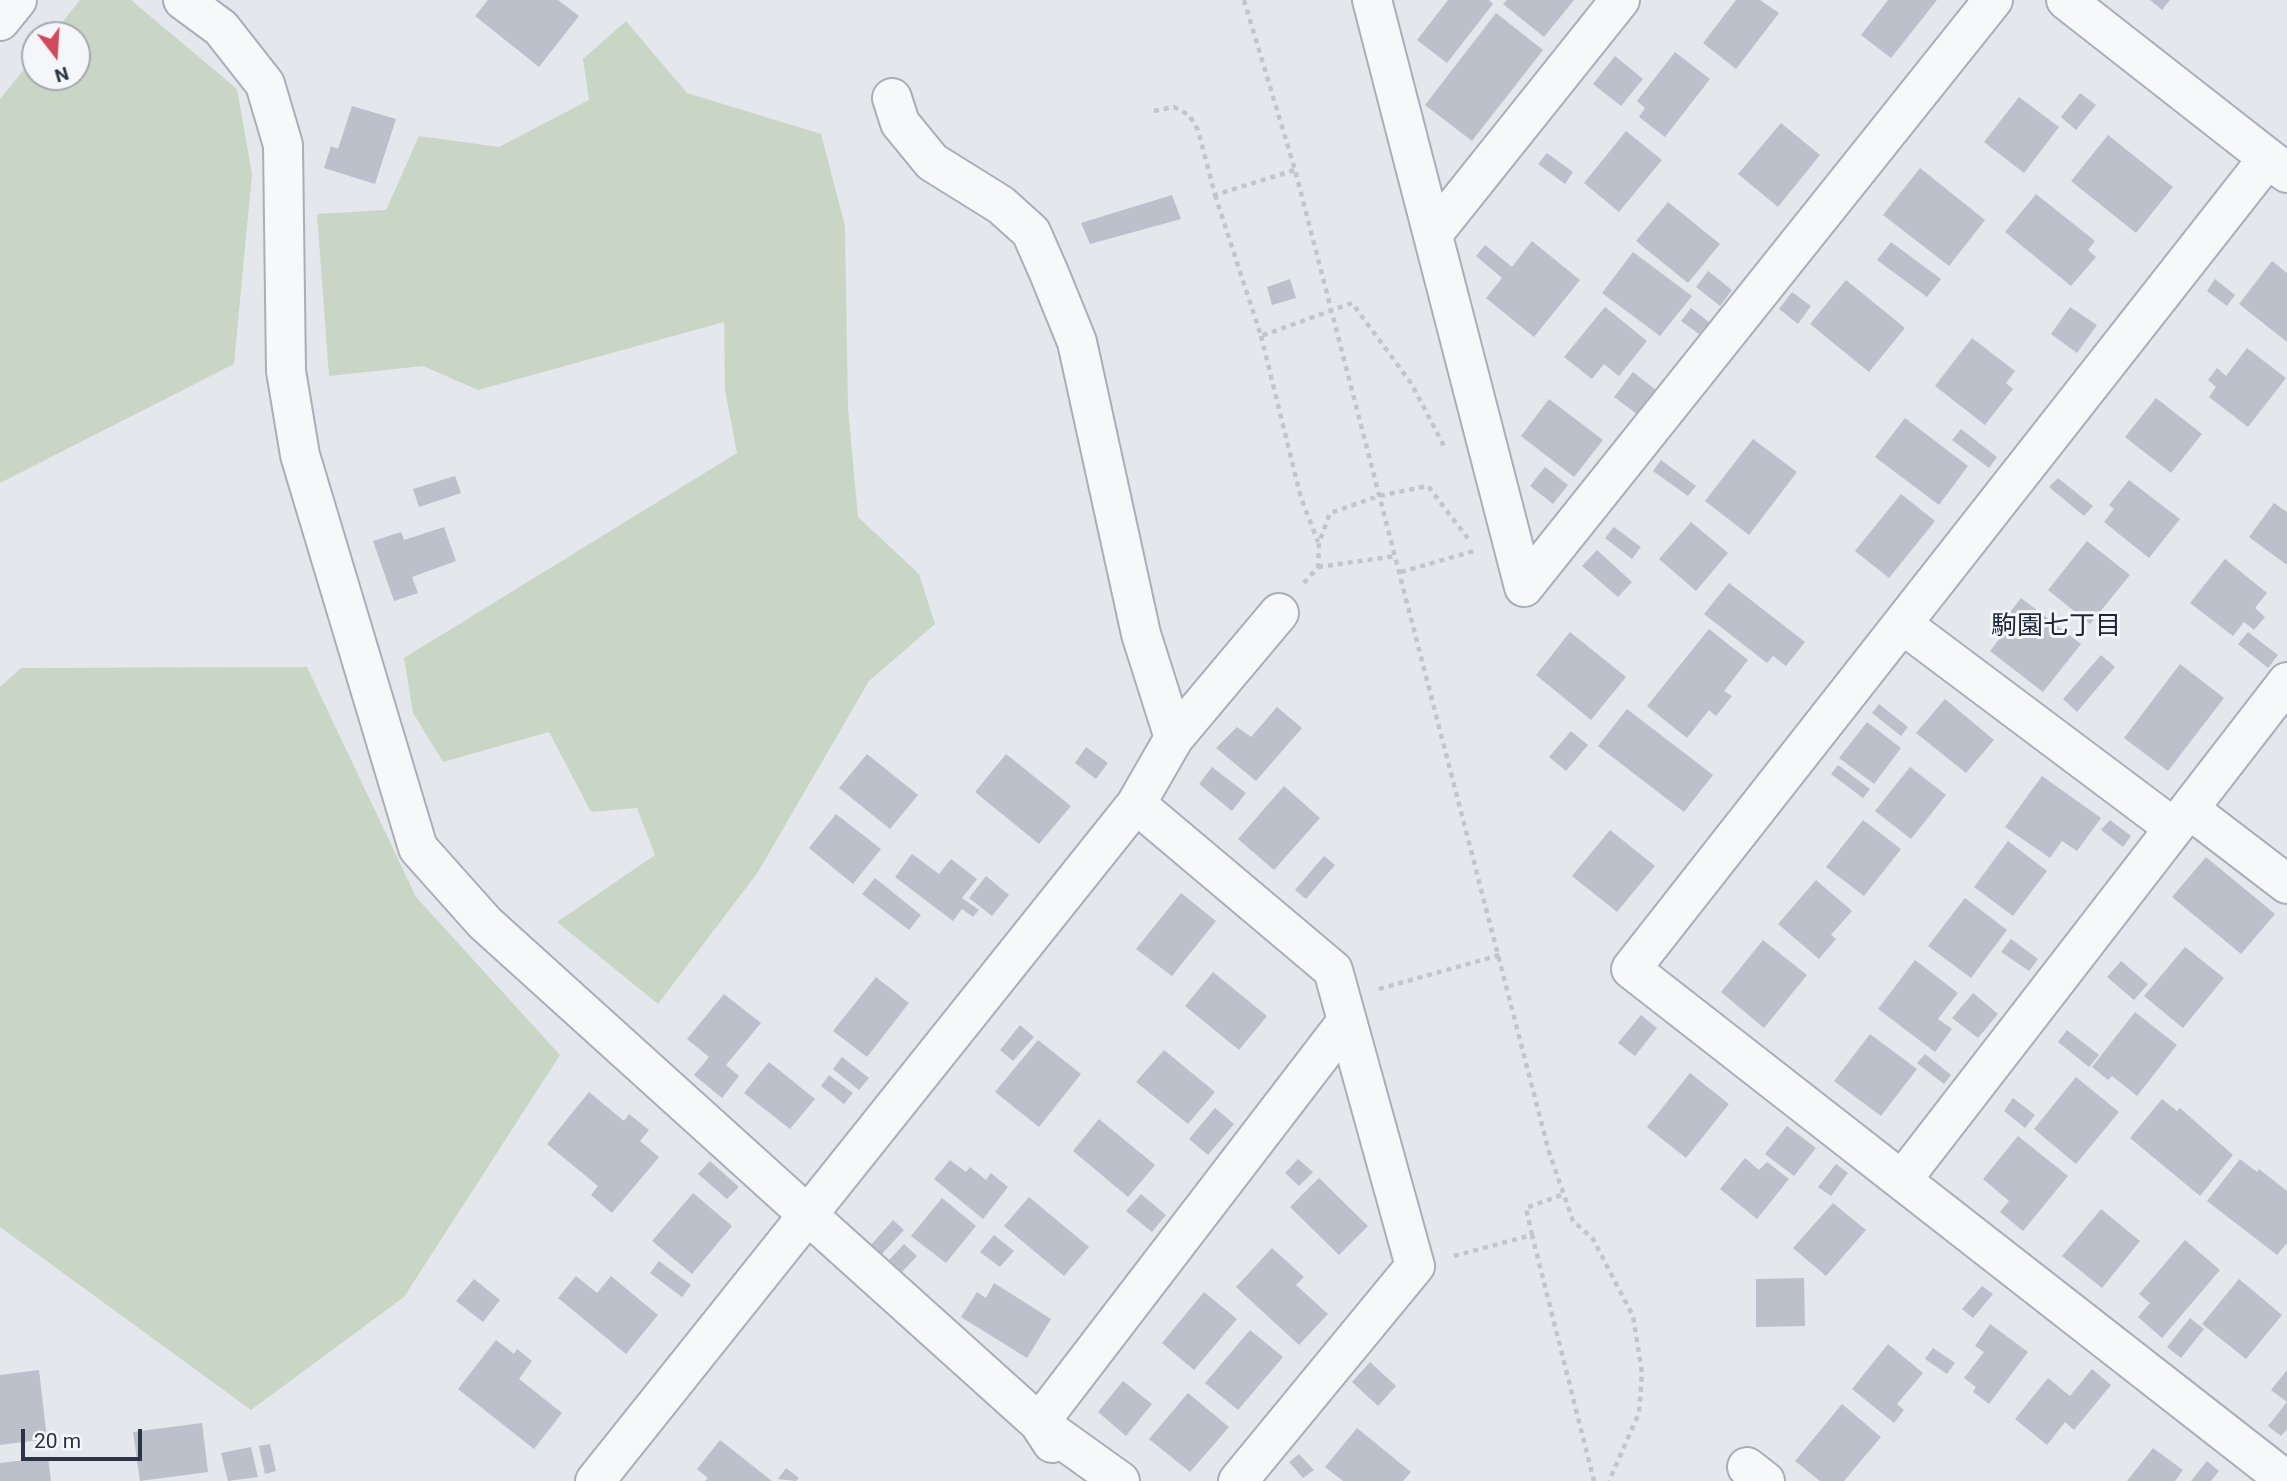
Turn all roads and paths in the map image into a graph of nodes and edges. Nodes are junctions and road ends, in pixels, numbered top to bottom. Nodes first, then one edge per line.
1 (183, 0) edge
2 (1244, 0) edge
3 (1372, 0) edge
4 (1620, 0) edge
5 (1993, 0) edge
6 (2066, 0) edge
7 (892, 98) dead end
8 (1154, 111) dead end
9 (2277, 165) edge
10 (1295, 170) junction
11 (1215, 195) junction
12 (1433, 234) junction
13 (1331, 312) junction
14 (1261, 336) junction
15 (1447, 453) dead end
16 (1379, 496) junction
17 (1470, 525) dead end
18 (1319, 543) junction
19 (1477, 550) junction
20 (1396, 556) junction
21 (1318, 567) junction
22 (1401, 572) junction
23 (1279, 613) joint
24 (1902, 624) junction
25 (2287, 682) edge
26 (1174, 738) junction
27 (1136, 804) junction
28 (2181, 819) junction
29 (2287, 884) edge
30 (1500, 955) junction
31 (1344, 1011) junction
32 (1902, 1180) junction
33 (1564, 1194) junction
34 (809, 1216) junction
35 (1532, 1235) junction
36 (1415, 1266) junction
37 (1039, 1423) junction
38 (595, 1481) edge
39 (1075, 1481) edge
40 (1120, 1481) edge
41 (1238, 1481) edge
42 (1594, 1481) edge
43 (1609, 1481) edge
44 (2287, 1481) edge

1 - 34 street
2 - 10 path
3 - 12 street
4 - 12 street
5 - 12 street
6 - 9 street
7 - 26 street
8 - 11 path
9 - 24 street
10 - 11 path
10 - 13 path
11 - 14 path
13 - 14 path
13 - 15 path
13 - 16 path
14 - 18 path
16 - 18 path
16 - 19 path
16 - 20 path
17 - 19 path
18 - 21 path
19 - 22 path
20 - 21 path
20 - 22 path
21 - 23 path
22 - 30 path
23 - 26 street
24 - 28 street
24 - 32 street
25 - 28 street
26 - 27 street
27 - 31 street
27 - 34 street
28 - 29 street
28 - 32 street
30 - 31 path
30 - 33 path
31 - 36 street
31 - 37 street
32 - 44 street
33 - 35 path
33 - 43 path
34 - 37 street
34 - 38 street
35 - 36 path
35 - 42 path
36 - 41 street
37 - 39 street
37 - 40 street

